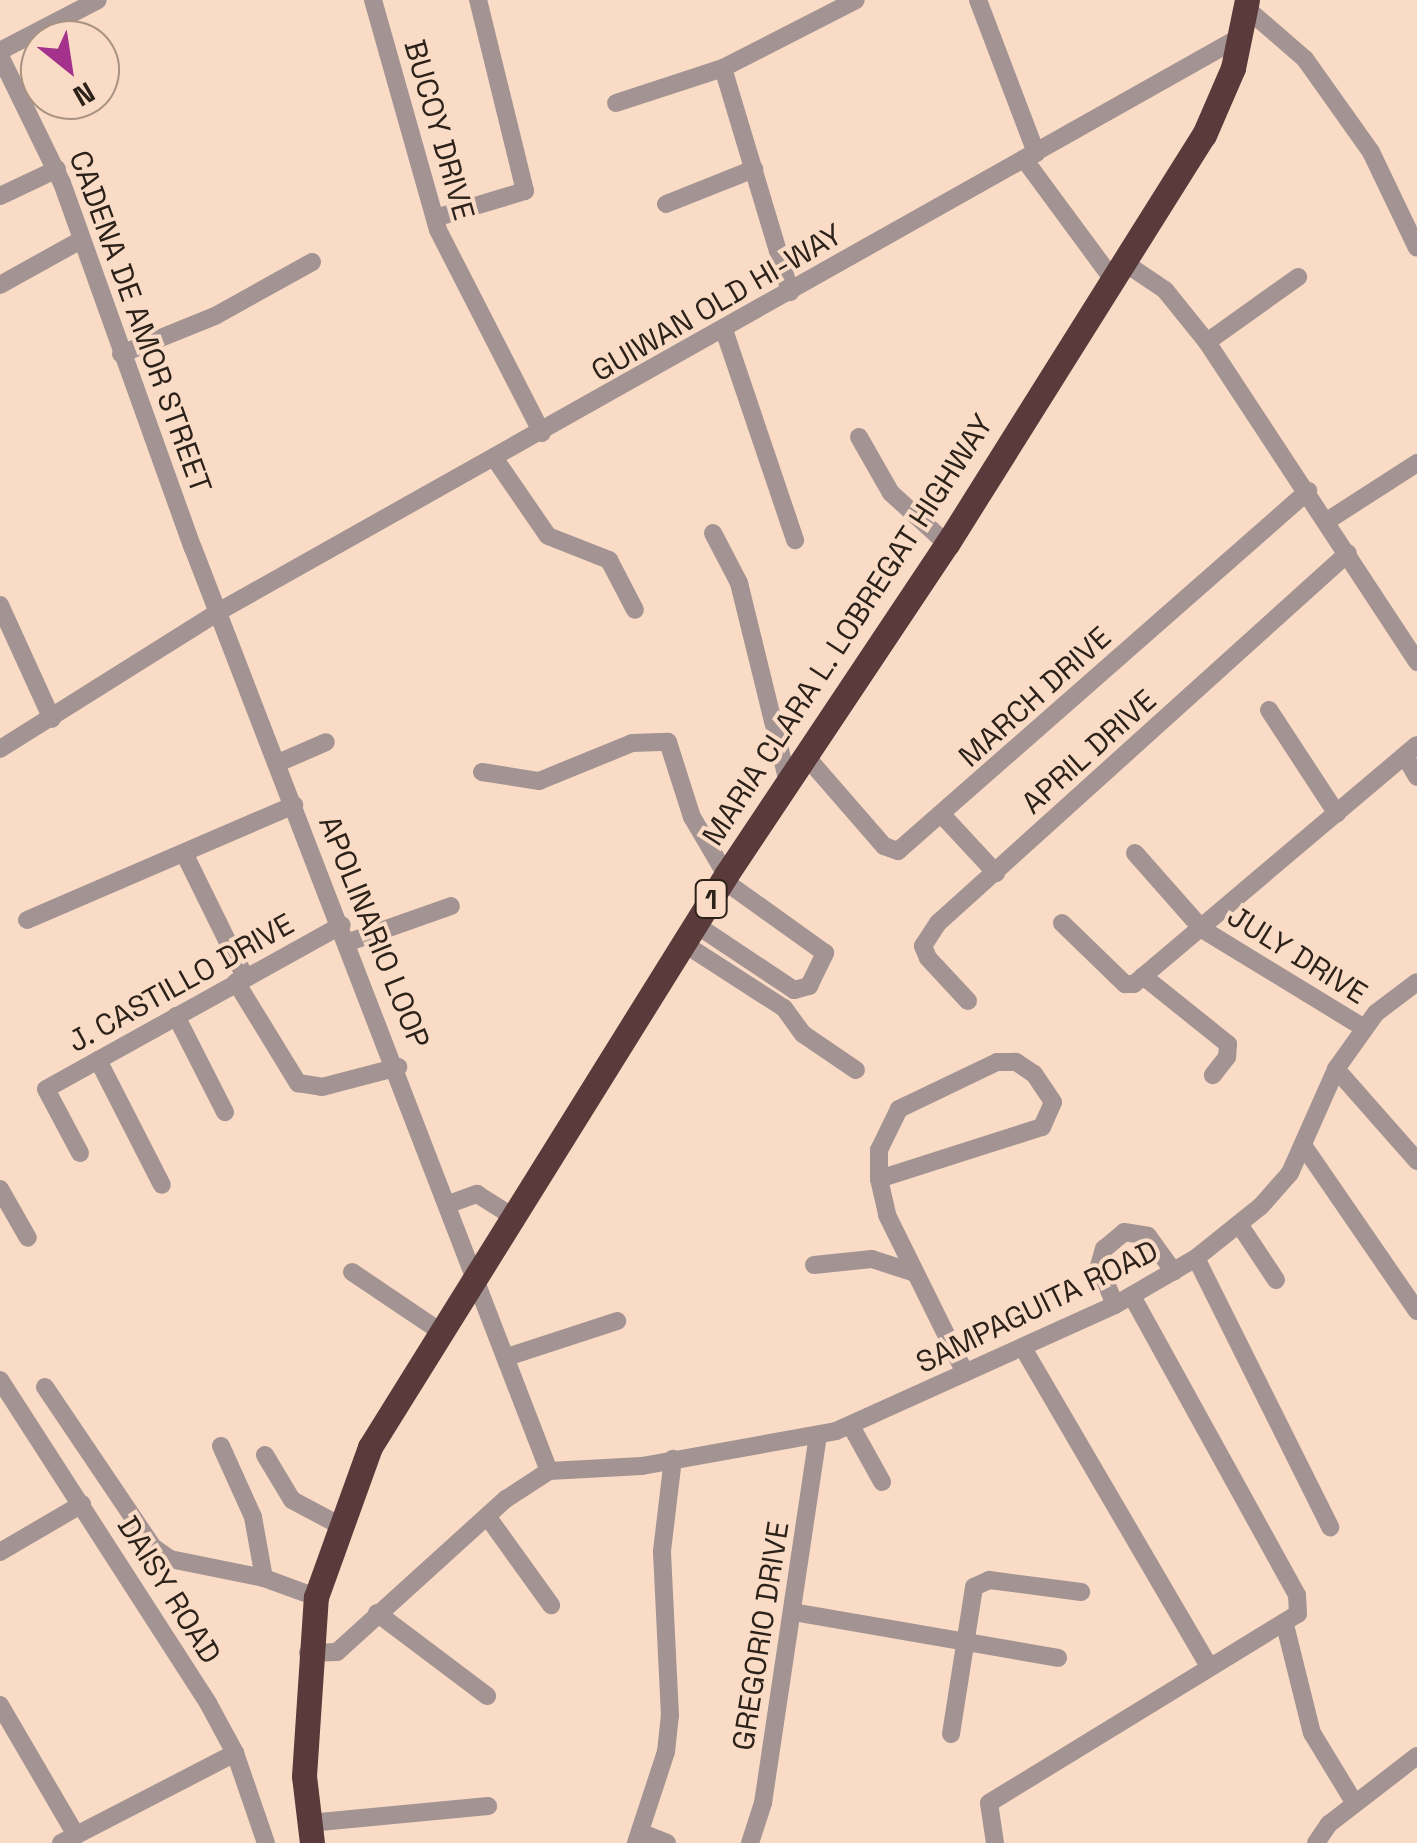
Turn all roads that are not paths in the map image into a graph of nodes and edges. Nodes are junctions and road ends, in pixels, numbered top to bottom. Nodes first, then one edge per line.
1 (98, 0) edge
2 (373, 0) edge
3 (478, 0) edge
4 (856, 0) edge
5 (978, 0) edge
6 (1246, 4) edge
7 (1240, 37) junction
8 (0, 54) edge
9 (724, 68) junction
10 (616, 103) dead end
11 (1030, 156) junction
12 (56, 169) junction
13 (754, 169) junction
14 (0, 196) edge
15 (666, 204) dead end
16 (435, 218) junction
17 (81, 240) junction
18 (1417, 248) edge
19 (312, 262) dead end
20 (1120, 272) junction
21 (1298, 277) dead end
22 (0, 285) edge
23 (790, 292) junction
24 (724, 330) junction
25 (1206, 342) junction
26 (121, 354) junction
27 (542, 433) junction
28 (859, 436) dead end
29 (495, 459) junction
30 (1417, 463) edge
31 (1308, 491) junction
32 (1327, 521) junction
33 (713, 533) dead end
34 (795, 540) dead end
35 (947, 544) junction
36 (1348, 554) junction
37 (0, 605) edge
38 (634, 610) dead end
39 (218, 612) junction
40 (1415, 652) edge
41 (1269, 710) dead end
42 (52, 719) junction
43 (326, 742) dead end
44 (0, 749) edge
45 (1411, 751) edge
46 (804, 754) junction
47 (278, 762) junction
48 (482, 772) dead end
49 (1417, 777) edge
50 (787, 779) junction
51 (294, 804) junction
52 (1337, 814) junction
53 (943, 816) junction
54 (1135, 852) dead end
55 (184, 856) junction
56 (996, 873) junction
57 (724, 877) junction
58 (451, 906) dead end
59 (27, 920) dead end
60 (1062, 923) dead end
61 (1202, 928) junction
62 (689, 933) junction
63 (346, 934) junction
64 (1143, 976) junction
65 (241, 980) junction
66 (1417, 982) edge
67 (968, 1001) dead end
68 (176, 1016) junction
69 (1364, 1028) junction
70 (98, 1060) junction
71 (398, 1066) junction
72 (1336, 1069) junction
73 (856, 1070) dead end
74 (1212, 1074) dead end
75 (225, 1112) dead end
76 (1304, 1148) junction
77 (80, 1152) dead end
78 (1417, 1161) edge
79 (879, 1180) junction
80 (162, 1185) dead end
81 (0, 1188) edge
82 (449, 1204) junction
83 (512, 1216) junction
84 (1239, 1224) junction
85 (28, 1238) dead end
86 (1196, 1258) junction
87 (814, 1265) dead end
88 (352, 1272) dead end
89 (912, 1272) junction
90 (1174, 1272) junction
91 (476, 1274) junction
92 (1276, 1280) dead end
93 (1123, 1300) junction
94 (1417, 1312) edge
95 (617, 1322) dead end
96 (438, 1330) junction
97 (1023, 1348) junction
98 (506, 1357) junction
99 (964, 1374) junction
100 (0, 1380) edge
101 (45, 1387) dead end
102 (851, 1426) junction
103 (818, 1436) junction
104 (221, 1446) dead end
105 (265, 1455) dead end
106 (673, 1459) junction
107 (549, 1471) junction
108 (882, 1482) dead end
109 (82, 1504) junction
110 (487, 1516) junction
111 (337, 1524) junction
112 (1330, 1527) dead end
113 (0, 1552) edge
114 (264, 1578) junction
115 (1081, 1592) dead end
116 (316, 1597) junction
117 (551, 1605) dead end
118 (793, 1612) junction
119 (378, 1613) junction
120 (1285, 1625) junction
121 (963, 1641) junction
122 (308, 1653) junction
123 (1058, 1658) dead end
124 (1208, 1665) junction
125 (487, 1696) dead end
126 (0, 1704) edge
127 (951, 1734) dead end
128 (235, 1753) junction
129 (1417, 1756) edge
130 (1354, 1802) junction
131 (488, 1806) dead end
132 (311, 1833) edge
133 (638, 1838) edge
134 (66, 1841) edge
135 (266, 1843) edge
136 (667, 1843) edge
137 (750, 1843) edge
138 (995, 1843) edge
139 (1316, 1843) edge

1 - 8 street
2 - 16 street, BUCOY DRIVE
3 - 16 street
4 - 9 street
5 - 11 street
6 - 7 highway, MARIA CLARA L. LOBREGAT HIGHWAY / 1
6 - 18 street
7 - 11 street, GUIWAN OLD HI-WAY
7 - 20 highway, MARIA CLARA L. LOBREGAT HIGHWAY / 1
8 - 12 street, CADENA DE AMOR STREET
9 - 10 street
9 - 13 street
11 - 20 street
11 - 23 street, GUIWAN OLD HI-WAY
12 - 14 street
12 - 17 street, CADENA DE AMOR STREET
13 - 15 street
13 - 23 street
16 - 27 street, BUCOY DRIVE
17 - 22 street
17 - 26 street, CADENA DE AMOR STREET
19 - 26 street
20 - 25 street
20 - 35 highway, MARIA CLARA L. LOBREGAT HIGHWAY / 1
21 - 25 street
23 - 24 street, GUIWAN OLD HI-WAY
24 - 27 street, GUIWAN OLD HI-WAY
24 - 34 street
25 - 31 street
26 - 39 street, CADENA DE AMOR STREET
27 - 29 street, GUIWAN OLD HI-WAY
28 - 35 street
29 - 38 street
29 - 39 street, GUIWAN OLD HI-WAY
30 - 32 street
31 - 32 street
31 - 53 street, MARCH DRIVE
32 - 36 street
33 - 50 street
35 - 46 highway, MARIA CLARA L. LOBREGAT HIGHWAY / 1
36 - 40 street
36 - 56 street, APRIL DRIVE
37 - 42 street
39 - 42 street, GUIWAN OLD HI-WAY
39 - 47 street, APOLINARIO LOOP
41 - 52 street
42 - 44 street, GUIWAN OLD HI-WAY
43 - 47 street
45 - 49 street
45 - 52 street
46 - 50 highway, MARIA CLARA L. LOBREGAT HIGHWAY / 1
46 - 53 street, MARCH DRIVE
47 - 51 street, APOLINARIO LOOP
48 - 57 street
50 - 57 highway, MARIA CLARA L. LOBREGAT HIGHWAY / 1
51 - 55 street
51 - 63 street, APOLINARIO LOOP
52 - 61 street
53 - 56 street
54 - 61 street, JULY DRIVE
55 - 59 street
55 - 65 street
56 - 67 street, APRIL DRIVE
57 - 62 highway, MARIA CLARA L. LOBREGAT HIGHWAY / 1
57 - 62 street
58 - 63 street, J. CASTILLO DRIVE
60 - 64 street
61 - 64 street
61 - 69 street, JULY DRIVE
62 - 73 street
62 - 83 highway, MARIA CLARA L. LOBREGAT HIGHWAY / 1
63 - 65 street, J. CASTILLO DRIVE
63 - 71 street, APOLINARIO LOOP
64 - 74 street
65 - 68 street, J. CASTILLO DRIVE
65 - 71 street
66 - 69 street, SAMPAGUITA ROAD
68 - 70 street, J. CASTILLO DRIVE
68 - 75 street
69 - 72 street, SAMPAGUITA ROAD
70 - 77 street, J. CASTILLO DRIVE
70 - 80 street
71 - 82 street, APOLINARIO LOOP
72 - 76 street, SAMPAGUITA ROAD
72 - 78 street
76 - 84 street, SAMPAGUITA ROAD
76 - 94 street
79 - 79 street
79 - 89 street
81 - 85 street
82 - 83 street
82 - 91 street, APOLINARIO LOOP
83 - 91 highway, MARIA CLARA L. LOBREGAT HIGHWAY / 1
84 - 86 street, SAMPAGUITA ROAD
84 - 92 street
86 - 90 street, SAMPAGUITA ROAD
86 - 112 street
87 - 89 street
88 - 96 street
89 - 99 street
90 - 93 street, SAMPAGUITA ROAD
90 - 93 street
91 - 96 highway, MARIA CLARA L. LOBREGAT HIGHWAY / 1
91 - 98 street
93 - 97 street, SAMPAGUITA ROAD
93 - 120 street
95 - 98 street
96 - 111 highway, MARIA CLARA L. LOBREGAT HIGHWAY / 1
97 - 99 street, SAMPAGUITA ROAD
97 - 124 street
98 - 107 street
99 - 102 street, SAMPAGUITA ROAD
100 - 109 street, DAISY ROAD
101 - 114 street
102 - 103 street, SAMPAGUITA ROAD
102 - 108 street
103 - 106 street, SAMPAGUITA ROAD
103 - 118 street, GREGORIO DRIVE
104 - 114 street
105 - 111 street
106 - 107 street, SAMPAGUITA ROAD
106 - 133 street
107 - 110 street
109 - 113 street
109 - 128 street, DAISY ROAD
110 - 117 street
110 - 119 street
111 - 116 highway, MARIA CLARA L. LOBREGAT HIGHWAY / 1
114 - 116 street
115 - 121 street
116 - 122 highway, MARIA CLARA L. LOBREGAT HIGHWAY / 1
118 - 121 street
118 - 137 street, GREGORIO DRIVE
119 - 122 street
119 - 125 street
120 - 124 street
120 - 130 street
121 - 123 street
121 - 127 street
122 - 132 highway, MARIA CLARA L. LOBREGAT HIGHWAY / 1
124 - 138 street
126 - 134 street
128 - 134 street
128 - 135 street, DAISY ROAD
129 - 130 street
130 - 139 street
131 - 132 street
133 - 136 street

